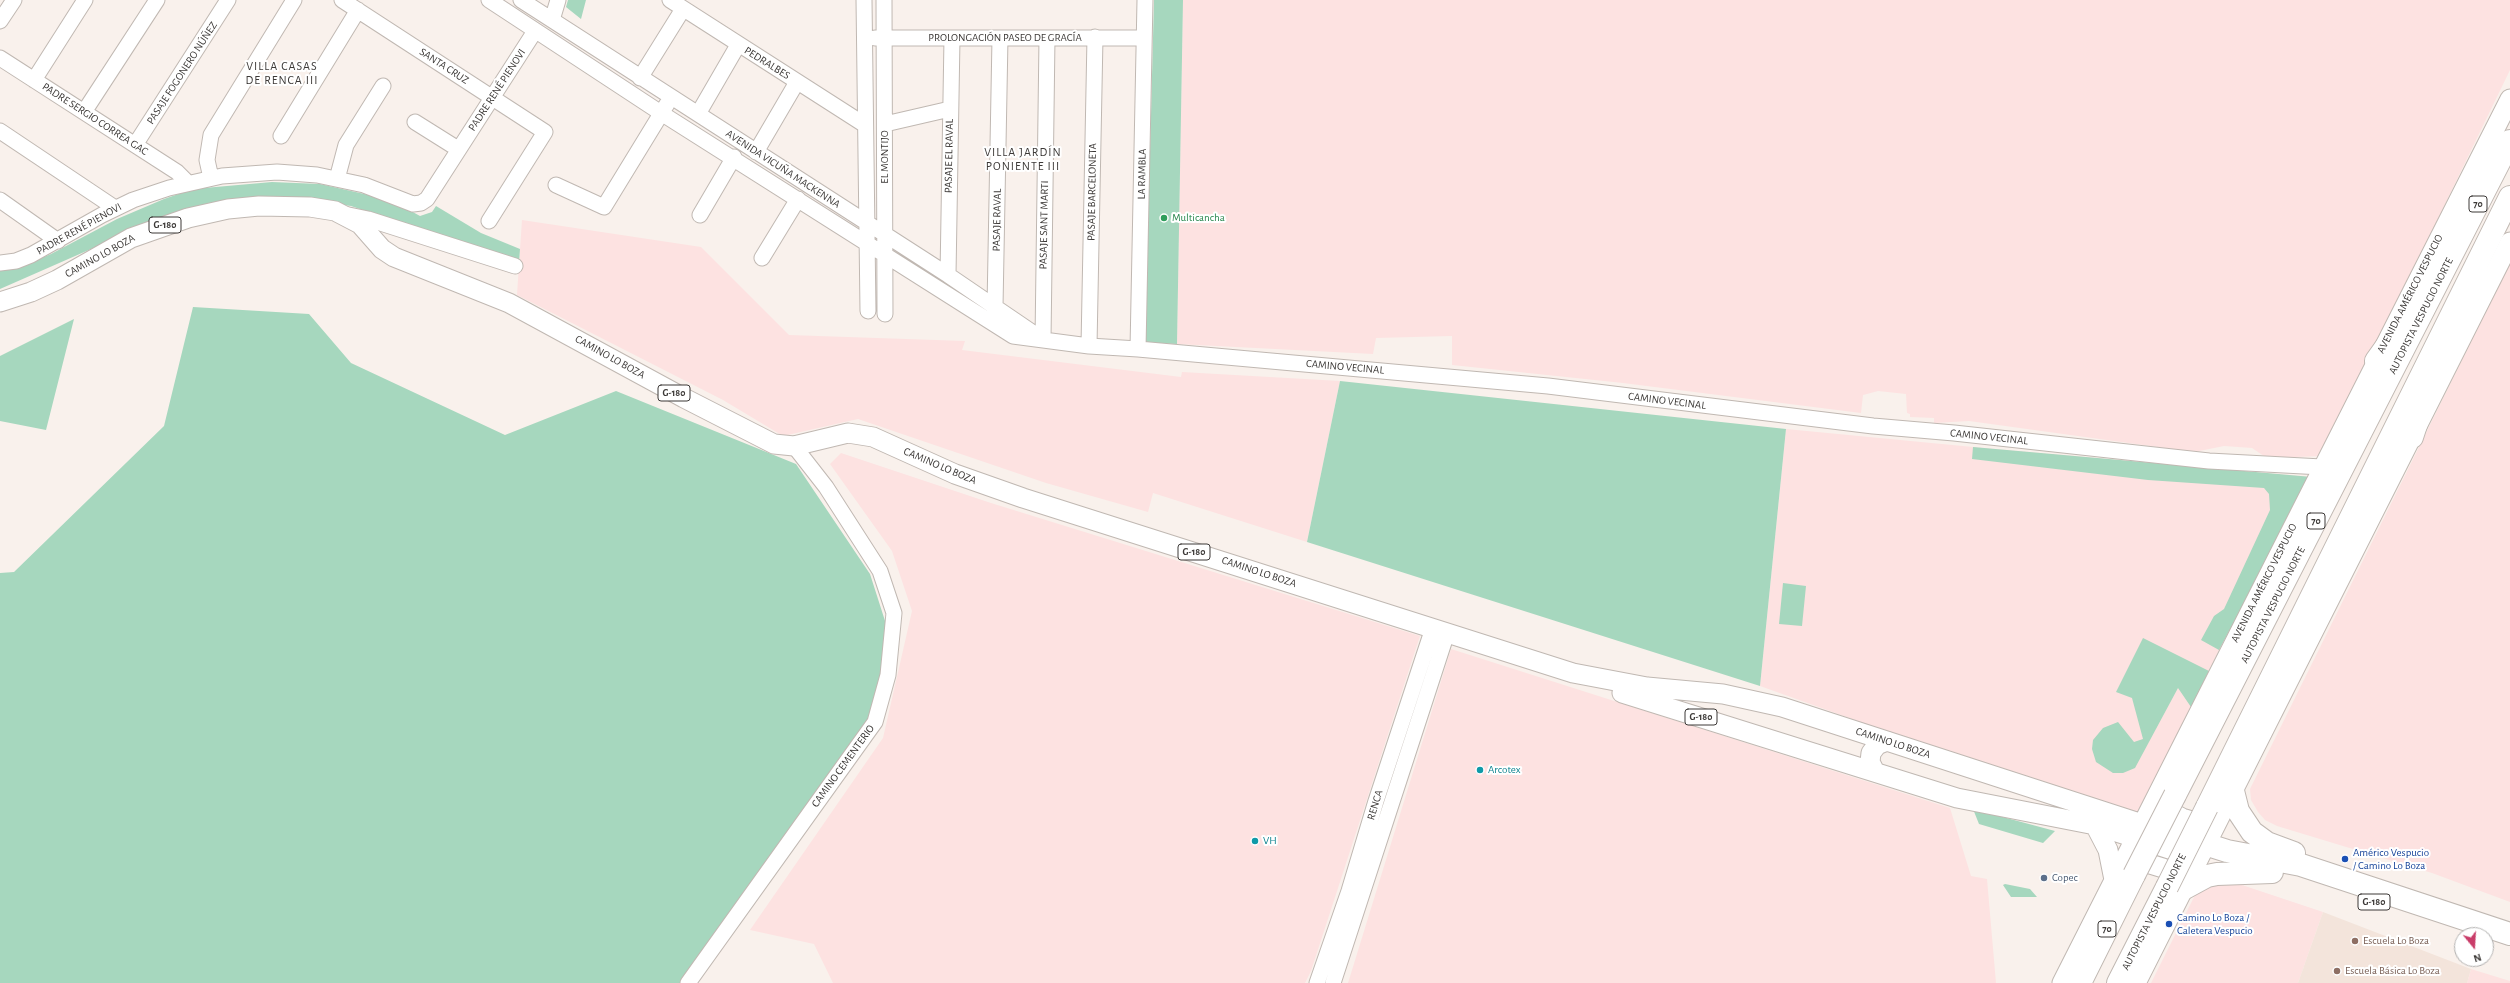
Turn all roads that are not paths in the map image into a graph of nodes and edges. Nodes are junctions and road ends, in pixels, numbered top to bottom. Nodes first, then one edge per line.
1 (14, 0) edge
2 (85, 0) edge
3 (157, 0) edge
4 (228, 0) edge
5 (294, 0) edge
6 (489, 0) edge
7 (521, 0) edge
8 (558, 0) edge
9 (670, 0) edge
10 (864, 0) edge
11 (884, 0) edge
12 (1145, 0) edge
13 (351, 4) edge
14 (683, 9) junction
15 (552, 20) junction
16 (0, 21) edge
17 (535, 31) junction
18 (1095, 37) junction
19 (865, 38) junction
20 (884, 38) junction
21 (952, 38) junction
22 (1000, 38) junction
23 (1047, 38) junction
24 (1144, 38) junction
25 (587, 44) junction
26 (738, 46) junction
27 (0, 58) edge
28 (578, 59) junction
29 (640, 78) junction
30 (34, 80) junction
31 (797, 82) junction
32 (383, 86) dead end
33 (671, 97) junction
34 (492, 98) junction
35 (2510, 99) edge
36 (950, 109) junction
37 (84, 112) junction
38 (661, 113) junction
39 (698, 114) junction
40 (415, 122) dead end
41 (885, 124) junction
42 (865, 125) junction
43 (0, 131) edge
44 (281, 136) dead end
45 (2510, 141) edge
46 (135, 145) junction
47 (458, 149) junction
48 (756, 152) junction
49 (734, 157) junction
50 (211, 178) junction
51 (337, 178) junction
52 (188, 183) junction
53 (556, 185) dead end
54 (2510, 197) edge
55 (798, 199) junction
56 (0, 200) edge
57 (115, 208) junction
58 (344, 214) junction
59 (700, 215) dead end
60 (489, 221) dead end
61 (866, 221) junction
62 (885, 234) junction
63 (58, 240) junction
64 (2510, 242) edge
65 (866, 243) junction
66 (2457, 247) junction
67 (885, 256) junction
68 (762, 258) dead end
69 (0, 262) edge
70 (515, 266) dead end
71 (948, 274) junction
72 (0, 302) edge
73 (995, 307) junction
74 (868, 311) dead end
75 (885, 314) dead end
76 (2452, 314) junction
77 (1013, 336) joint
78 (1043, 340) junction
79 (1088, 346) junction
80 (1138, 349) junction
81 (2376, 361) junction
82 (2412, 437) junction
83 (794, 446) junction
84 (2322, 468) junction
85 (1440, 630) junction
86 (1573, 673) junction
87 (1887, 741) junction
88 (1875, 772) junction
89 (2233, 791) junction
90 (2165, 797) junction
91 (2212, 815) junction
92 (2095, 826) junction
93 (2139, 830) junction
94 (2202, 851) junction
95 (2272, 872) junction
96 (2124, 873) junction
97 (2329, 874) junction
98 (2175, 888) junction
99 (1356, 893) junction
100 (2454, 928) edge
101 (2503, 943) edge
102 (688, 983) edge
103 (1317, 983) edge
104 (1333, 983) edge
105 (2062, 983) edge
106 (2080, 983) edge
107 (2118, 983) edge
108 (2136, 983) edge

1 - 16 street
2 - 30 street
3 - 37 street
4 - 46 street, PASAJE FOGONERO NÚÑEZ
5 - 50 street
6 - 17 street, AVENIDA VICUÑA MACKENNA
7 - 15 street, AVENIDA VICUÑA MACKENNA
8 - 15 street
9 - 14 street, PEDRALBES
10 - 19 street, EL MONTIJO
11 - 20 street, EL MONTIJO
12 - 24 street, LA RAMBLA
13 - 34 street, SANTA CRUZ
13 - 44 street
14 - 26 street, PEDRALBES
14 - 29 street
15 - 25 street, AVENIDA VICUÑA MACKENNA
17 - 28 street, AVENIDA VICUÑA MACKENNA
17 - 34 street, PADRE RENÉ PIENOVI
18 - 23 street, PROLONGACIÓN PASEO DE GRACÍA
18 - 24 street, PROLONGACIÓN PASEO DE GRACÍA
18 - 79 street, PASAJE BARCELONETA
19 - 20 street, PROLONGACIÓN PASEO DE GRACÍA
19 - 42 street, EL MONTIJO
20 - 21 street, PROLONGACIÓN PASEO DE GRACÍA
20 - 41 street, EL MONTIJO
21 - 22 street, PROLONGACIÓN PASEO DE GRACÍA
21 - 36 street, PASAJE EL RAVAL
22 - 23 street, PROLONGACIÓN PASEO DE GRACÍA
22 - 73 street, PASAJE RAVAL
23 - 78 street, PASAJE SANT MARTI
24 - 80 street, LA RAMBLA
25 - 28 street
25 - 29 street, AVENIDA VICUÑA MACKENNA
26 - 31 street, PEDRALBES
26 - 39 street
27 - 30 street, PADRE SERGIO CORREA GAC
28 - 38 street, AVENIDA VICUÑA MACKENNA
29 - 33 street, AVENIDA VICUÑA MACKENNA
30 - 37 street, PADRE SERGIO CORREA GAC
31 - 42 street, PEDRALBES
31 - 48 street
32 - 51 street
33 - 38 street
33 - 39 street, AVENIDA VICUÑA MACKENNA
34 - 47 street, PADRE RENÉ PIENOVI
34 - 60 street, SANTA CRUZ
35 - 81 main road, AVENIDA AMÉRICO VESPUCIO
36 - 41 street
36 - 71 street, PASAJE EL RAVAL
37 - 46 street, PADRE SERGIO CORREA GAC
38 - 49 street, AVENIDA VICUÑA MACKENNA
38 - 53 street
39 - 48 street, AVENIDA VICUÑA MACKENNA
40 - 47 street
41 - 62 street, EL MONTIJO
42 - 61 street, EL MONTIJO
43 - 57 street
45 - 66 highway, AUTOPISTA VESPUCIO NORTE / 70
46 - 52 street, PADRE SERGIO CORREA GAC
47 - 51 street, PADRE RENÉ PIENOVI
48 - 61 street, AVENIDA VICUÑA MACKENNA
49 - 55 street, AVENIDA VICUÑA MACKENNA
49 - 59 street
50 - 51 street, PADRE RENÉ PIENOVI
50 - 52 street, PADRE RENÉ PIENOVI
52 - 57 street, PADRE RENÉ PIENOVI
54 - 76 highway, AUTOPISTA VESPUCIO NORTE / 70
55 - 65 street, AVENIDA VICUÑA MACKENNA
55 - 68 street
56 - 63 street
57 - 63 street, PADRE RENÉ PIENOVI
58 - 70 street, CAMINO LO BOZA
58 - 72 main road, CAMINO LO BOZA / G-180
58 - 83 main road, CAMINO LO BOZA / G-180
61 - 62 street, AVENIDA VICUÑA MACKENNA
61 - 65 street, EL MONTIJO
62 - 67 street, EL MONTIJO
62 - 71 street, AVENIDA VICUÑA MACKENNA
63 - 69 street, PADRE RENÉ PIENOVI
64 - 82 main road
65 - 67 street, AVENIDA VICUÑA MACKENNA
65 - 74 street, EL MONTIJO
66 - 81 highway
66 - 90 highway, AUTOPISTA VESPUCIO NORTE / 70
67 - 75 street, EL MONTIJO
67 - 77 street, AVENIDA VICUÑA MACKENNA
71 - 73 street, AVENIDA VICUÑA MACKENNA
73 - 78 street, AVENIDA VICUÑA MACKENNA
76 - 82 highway
76 - 91 highway, AUTOPISTA VESPUCIO NORTE / 70
77 - 78 street, CAMINO VECINAL
78 - 79 street, CAMINO VECINAL
79 - 80 street, CAMINO VECINAL
80 - 84 street, CAMINO VECINAL
81 - 84 main road, AVENIDA AMÉRICO VESPUCIO
82 - 89 main road
83 - 85 main road, CAMINO LO BOZA / G-180
83 - 102 street, CAMINO CEMENTERIO
84 - 90 main road, AVENIDA AMÉRICO VESPUCIO
85 - 86 main road, CAMINO LO BOZA / G-180
85 - 99 street, RENCA
86 - 87 main road, CAMINO LO BOZA / G-180
86 - 88 main road, CAMINO LO BOZA / G-180
87 - 88 main road
87 - 93 main road, CAMINO LO BOZA / G-180
88 - 92 main road, CAMINO LO BOZA / G-180
89 - 91 main road
89 - 97 highway
90 - 91 main road
90 - 93 main road, AVENIDA AMÉRICO VESPUCIO
90 - 96 highway, AUTOPISTA VESPUCIO NORTE / 70, bridge
91 - 94 main road
91 - 98 highway, AUTOPISTA VESPUCIO NORTE / 70, bridge
92 - 93 main road, CAMINO LO BOZA / G-180
92 - 96 main road
93 - 94 main road, CAMINO LO BOZA / G-180
93 - 96 main road, AVENIDA AMÉRICO VESPUCIO
94 - 95 highway, G-180
94 - 97 highway, G-180
94 - 98 main road
95 - 98 highway
95 - 100 highway, G-180
96 - 98 main road
96 - 105 main road, AVENIDA AMÉRICO VESPUCIO
96 - 106 highway, AUTOPISTA VESPUCIO NORTE / 70
97 - 101 highway, G-180
98 - 107 highway, AUTOPISTA VESPUCIO NORTE / 70
98 - 108 main road
99 - 103 street, RENCA
99 - 104 street, RENCA

